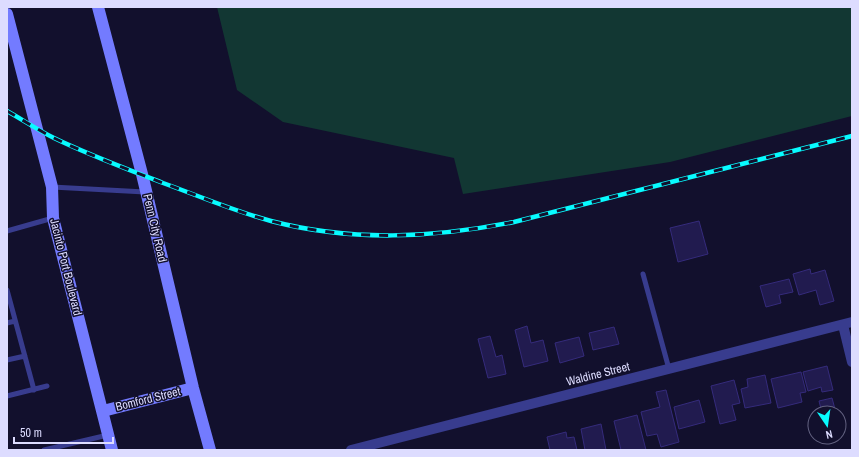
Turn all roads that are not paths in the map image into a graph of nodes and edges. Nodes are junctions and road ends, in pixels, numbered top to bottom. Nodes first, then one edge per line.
1 (98, 7) edge
2 (7, 14) edge
3 (52, 187) junction
4 (146, 192) junction
5 (52, 218) junction
6 (7, 231) edge
7 (643, 274) dead end
8 (7, 290) edge
9 (15, 321) junction
10 (7, 323) edge
11 (847, 323) edge
12 (25, 356) junction
13 (7, 360) edge
14 (852, 362) edge
15 (669, 369) junction
16 (47, 386) dead end
17 (193, 388) junction
18 (34, 390) junction
19 (7, 396) edge
20 (103, 411) junction
21 (109, 435) junction
22 (44, 450) edge
23 (112, 450) edge
24 (210, 450) edge
25 (351, 450) edge

1 - 4 street, Penn City Road
2 - 3 street, Jacinto Port Boulevard
3 - 4 lane
3 - 5 street, Jacinto Port Boulevard
4 - 17 street, Penn City Road
5 - 6 lane
5 - 20 street, Jacinto Port Boulevard
7 - 15 lane
8 - 9 lane
9 - 10 lane
9 - 12 lane
11 - 14 street
11 - 15 street, Waldine Street
12 - 13 lane
12 - 18 lane
15 - 25 street, Waldine Street
16 - 18 lane
17 - 20 street, Bomford Street
17 - 24 street, Penn City Road
18 - 19 lane
20 - 21 street, Jacinto Port Boulevard
21 - 22 lane
21 - 23 street, Jacinto Port Boulevard

